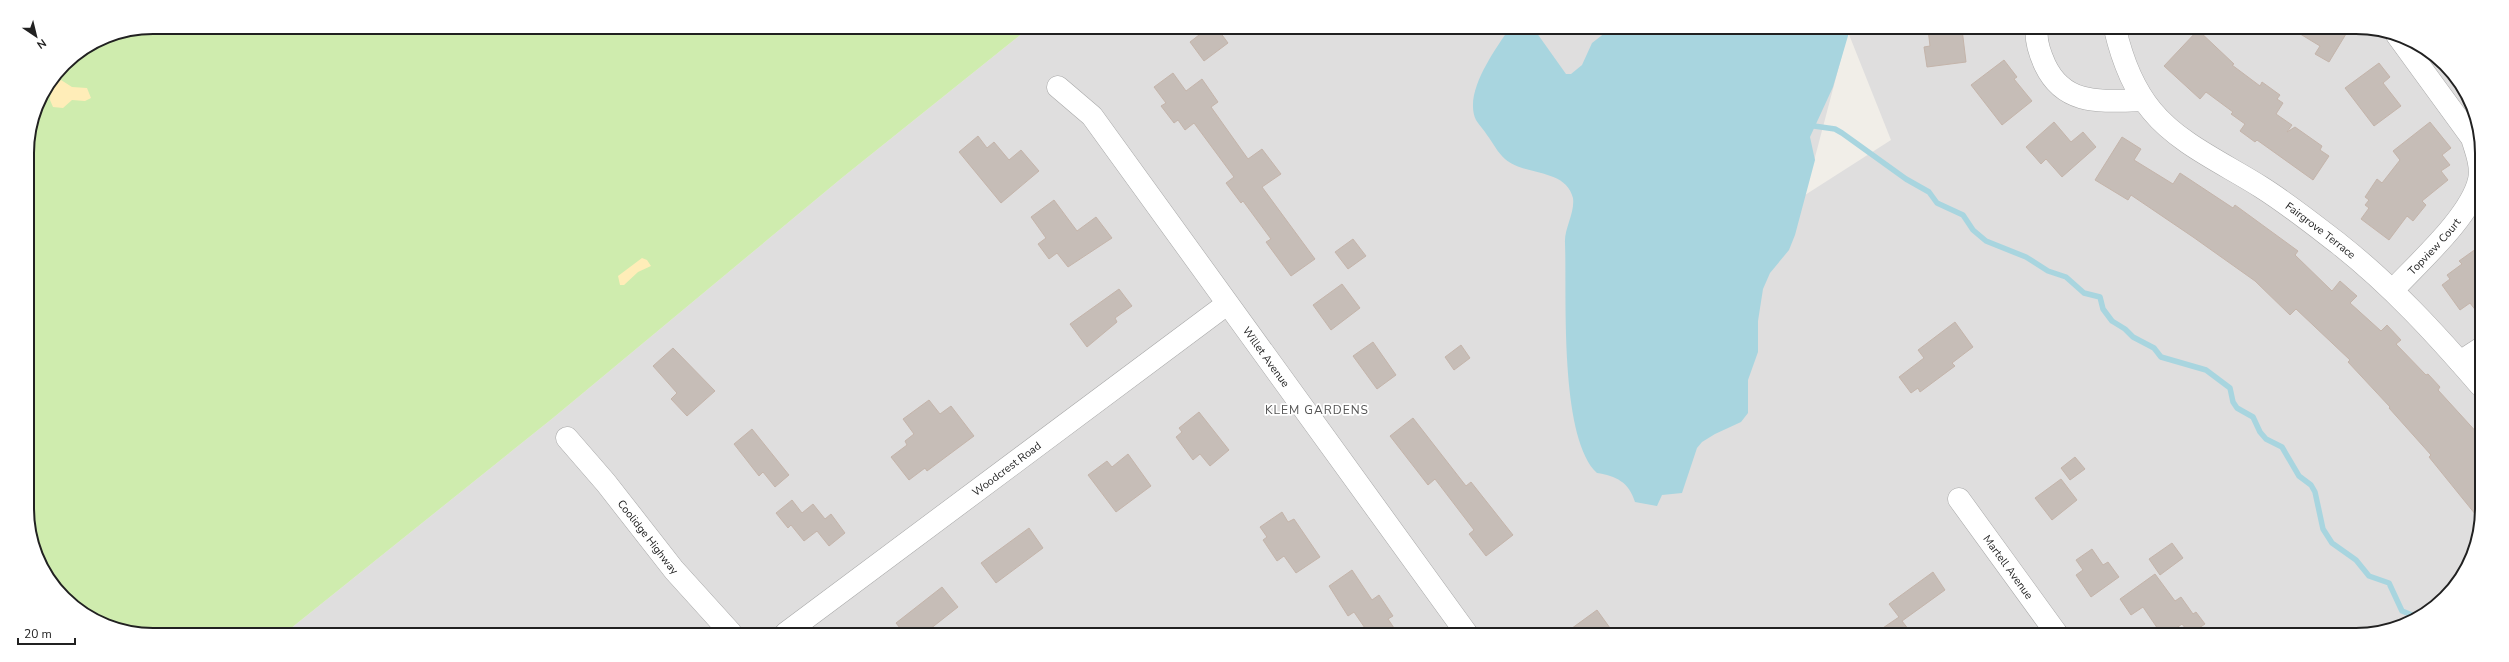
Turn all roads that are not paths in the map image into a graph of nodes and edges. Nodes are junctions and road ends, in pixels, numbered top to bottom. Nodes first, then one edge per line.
1 (2038, 34) edge
2 (2117, 34) edge
3 (2403, 44) edge
4 (1058, 87) dead end
5 (2143, 100) junction
6 (2475, 148) edge
7 (2475, 191) edge
8 (2393, 290) junction
9 (1227, 304) junction
10 (2475, 352) edge
11 (2460, 362) junction
12 (2475, 379) edge
13 (567, 438) dead end
14 (1958, 499) dead end
15 (726, 628) edge
16 (793, 628) edge
17 (1463, 628) edge
18 (2053, 628) edge

1 - 5 street
2 - 5 street, Fairgrove Terrace
3 - 6 street, Topview Court
4 - 9 street, Willet Avenue
5 - 8 street, Fairgrove Terrace
7 - 8 street, Topview Court
8 - 11 street, Fairgrove Terrace
9 - 16 street, Woodcrest Road
9 - 17 street, Willet Avenue
10 - 11 street
11 - 12 street, Fairgrove Terrace
13 - 15 street, Coolidge Highway
14 - 18 street, Martell Avenue

